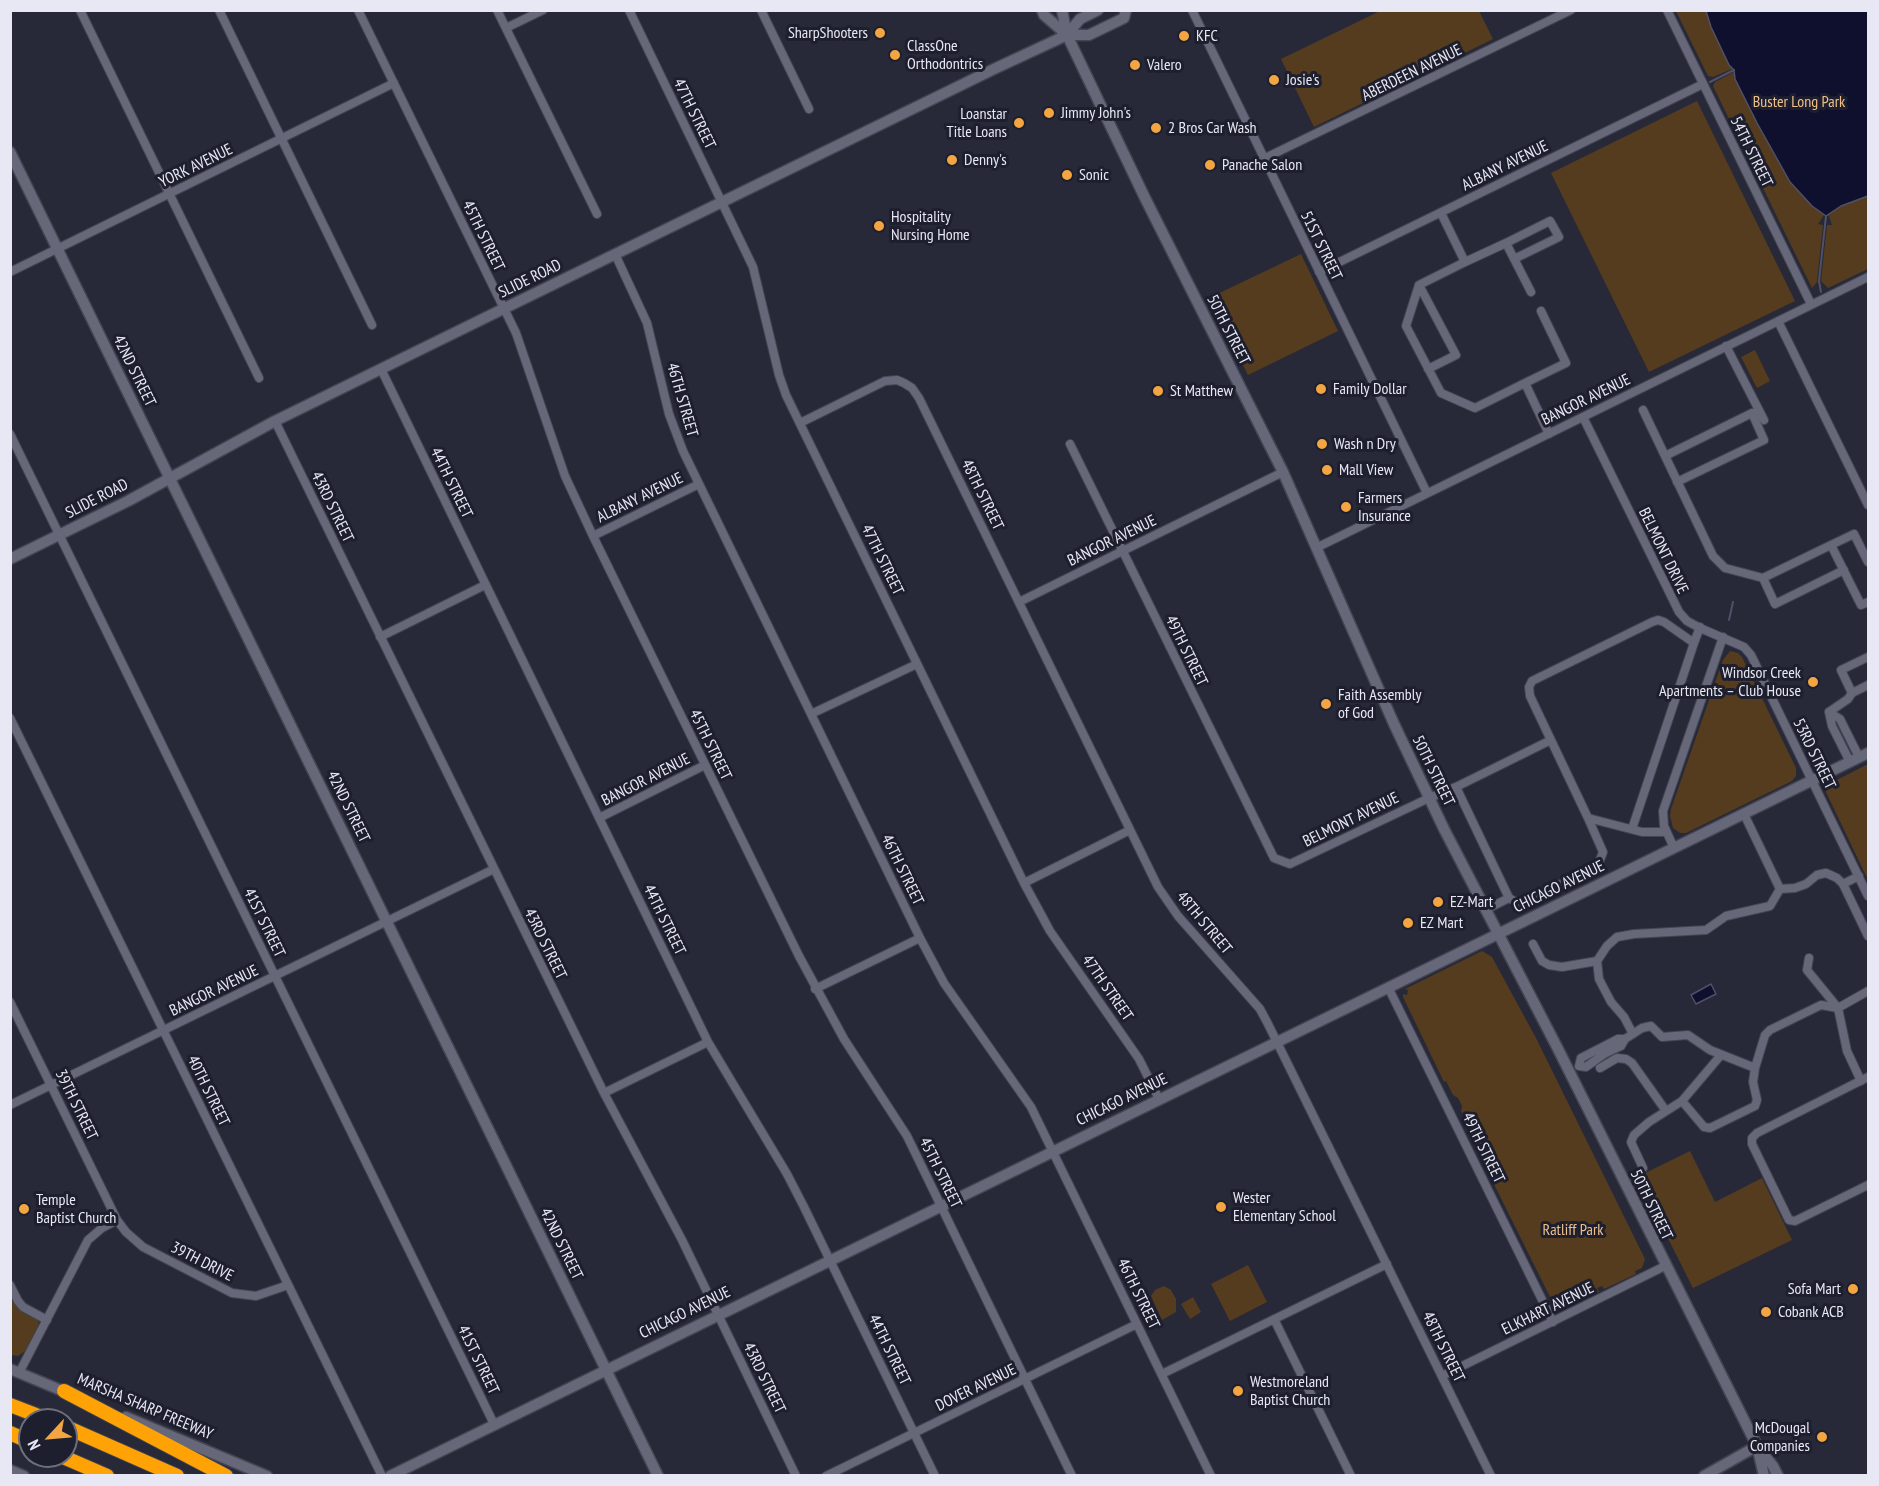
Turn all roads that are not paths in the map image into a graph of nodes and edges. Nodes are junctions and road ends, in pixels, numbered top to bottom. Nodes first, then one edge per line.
1 (80, 10) edge
2 (219, 10) edge
3 (358, 10) edge
4 (497, 10) edge
5 (543, 10) edge
6 (629, 10) edge
7 (761, 10) edge
8 (1042, 10) edge
9 (1062, 10) edge
10 (1098, 10) edge
11 (1126, 10) edge
12 (1192, 10) edge
13 (1571, 10) edge
14 (1667, 10) edge
15 (506, 28) junction
16 (1067, 35) junction
17 (393, 83) junction
18 (1703, 84) junction
19 (809, 110) dead end
20 (282, 139) junction
21 (10, 152) edge
22 (1263, 159) junction
23 (170, 195) junction
24 (722, 202) junction
25 (1441, 213) junction
26 (597, 214) dead end
27 (1506, 243) junction
28 (58, 249) junction
29 (615, 254) junction
30 (1514, 259) junction
31 (1465, 262) junction
32 (10, 272) edge
33 (1319, 272) junction
34 (1869, 277) edge
35 (1419, 285) junction
36 (1531, 292) dead end
37 (1811, 304) junction
38 (503, 309) junction
39 (1541, 311) dead end
40 (1778, 321) junction
41 (372, 324) dead end
42 (1726, 346) junction
43 (381, 369) junction
44 (1428, 369) junction
45 (260, 378) dead end
46 (1525, 383) junction
47 (1643, 410) dead end
48 (1583, 417) junction
49 (1764, 420) dead end
50 (276, 421) junction
51 (800, 423) junction
52 (10, 434) edge
53 (1549, 434) junction
54 (1070, 444) dead end
55 (1665, 456) junction
56 (1282, 472) junction
57 (170, 478) junction
58 (1677, 482) junction
59 (699, 484) junction
60 (1427, 493) junction
61 (1869, 505) edge
62 (59, 534) junction
63 (593, 536) junction
64 (1831, 545) junction
65 (1316, 548) junction
66 (1122, 551) junction
67 (10, 559) edge
68 (1869, 562) edge
69 (1844, 570) junction
70 (1763, 578) junction
71 (485, 585) junction
72 (1019, 602) junction
73 (1869, 602) edge
74 (1700, 627) junction
75 (380, 637) junction
76 (1723, 637) junction
77 (1694, 643) junction
78 (1869, 657) edge
79 (917, 664) junction
80 (1869, 685) edge
81 (1852, 693) junction
82 (811, 714) junction
83 (10, 718) edge
84 (1551, 740) junction
85 (1859, 757) edge
86 (705, 765) junction
87 (1812, 780) junction
88 (1456, 787) junction
89 (1429, 798) junction
90 (1744, 814) junction
91 (599, 818) junction
92 (1588, 818) junction
93 (1632, 829) junction
94 (1130, 830) junction
95 (1666, 832) junction
96 (1674, 848) junction
97 (1284, 863) joint
98 (494, 869) junction
99 (1859, 876) junction
100 (1024, 883) junction
101 (1843, 884) junction
102 (1780, 889) junction
103 (1869, 896) edge
104 (1509, 898) junction
105 (1485, 910) junction
106 (388, 922) junction
107 (1498, 934) junction
108 (1869, 936) edge
109 (920, 938) junction
110 (1533, 944) dead end
111 (1809, 958) dead end
112 (1598, 961) junction
113 (275, 977) junction
114 (1388, 987) junction
115 (815, 988) junction
116 (1869, 991) edge
117 (10, 1002) edge
118 (1838, 1008) junction
119 (163, 1031) junction
120 (1633, 1034) junction
121 (1625, 1040) junction
122 (708, 1042) junction
123 (1277, 1042) junction
124 (1721, 1054) junction
125 (1600, 1068) dead end
126 (1755, 1068) junction
127 (1865, 1079) edge
128 (51, 1086) junction
129 (604, 1093) junction
130 (1159, 1099) junction
131 (1682, 1101) junction
132 (10, 1105) edge
133 (1666, 1111) junction
134 (1053, 1150) junction
135 (1643, 1168) dead end
136 (1869, 1185) edge
137 (941, 1205) junction
138 (117, 1220) junction
139 (829, 1259) junction
140 (1387, 1264) junction
141 (1665, 1266) junction
142 (10, 1285) edge
143 (288, 1285) junction
144 (718, 1314) junction
145 (1274, 1319) junction
146 (47, 1320) junction
147 (1553, 1322) junction
148 (1137, 1324) junction
149 (606, 1369) junction
150 (15, 1371) edge
151 (1162, 1374) junction
152 (1442, 1376) junction
153 (1025, 1379) junction
154 (64, 1391) junction
155 (494, 1424) junction
156 (78, 1432) edge
157 (914, 1432) junction
158 (1757, 1446) junction
159 (78, 1463) edge
160 (10, 1470) edge
161 (24, 1476) edge
162 (107, 1476) edge
163 (177, 1476) edge
164 (226, 1476) edge
165 (267, 1476) edge
166 (381, 1476) edge
167 (390, 1476) edge
168 (658, 1476) edge
169 (796, 1476) edge
170 (826, 1476) edge
171 (935, 1476) edge
172 (1072, 1476) edge
173 (1211, 1476) edge
174 (1351, 1476) edge
175 (1491, 1476) edge
176 (1704, 1476) edge
177 (1764, 1476) edge
178 (1778, 1476) edge

1 - 23 street
2 - 20 street
3 - 17 street, 45TH STREET
4 - 15 street
5 - 15 street
6 - 24 street, 47TH STREET
7 - 19 street
8 - 16 main road, 50TH STREET
9 - 16 main road, 50TH STREET
10 - 16 main road, SLIDE ROAD
11 - 16 main road, SLIDE ROAD
12 - 22 street, 51ST STREET
13 - 22 street, ABERDEEN AVENUE
14 - 18 street, 54TH STREET
15 - 26 street
16 - 24 main road, SLIDE ROAD
16 - 56 main road, 50TH STREET
17 - 20 street, YORK AVENUE
17 - 38 street, 45TH STREET
18 - 25 street, ALBANY AVENUE
18 - 37 street, 54TH STREET
20 - 23 street, YORK AVENUE
20 - 41 street
21 - 28 main road, 42ND STREET
22 - 33 street, 51ST STREET
23 - 28 street, YORK AVENUE
23 - 45 street
24 - 29 main road, SLIDE ROAD
24 - 51 street, 47TH STREET
25 - 31 street
25 - 33 street, ALBANY AVENUE
27 - 30 street
27 - 30 street
27 - 31 street
28 - 32 street, YORK AVENUE
28 - 57 main road, 42ND STREET
29 - 38 main road, SLIDE ROAD
29 - 59 street, 46TH STREET
30 - 36 street
31 - 35 street
33 - 60 street, 51ST STREET
34 - 37 street, BANGOR AVENUE
35 - 44 street
35 - 44 street
37 - 40 street, BANGOR AVENUE
38 - 43 main road, SLIDE ROAD
38 - 63 street, 45TH STREET
39 - 46 street
40 - 42 street, BANGOR AVENUE
40 - 61 street
42 - 48 street, BANGOR AVENUE
42 - 49 street
43 - 50 main road, SLIDE ROAD
43 - 71 street, 44TH STREET
44 - 46 street
46 - 53 street
47 - 55 street
48 - 53 street, BANGOR AVENUE
48 - 74 street, BELMONT DRIVE
50 - 57 main road, SLIDE ROAD
50 - 75 street, 43RD STREET
51 - 72 street, 48TH STREET
51 - 79 street, 47TH STREET
52 - 62 street, 41ST STREET
53 - 60 street, BANGOR AVENUE
54 - 66 street, 49TH STREET
55 - 58 street
55 - 58 street
56 - 65 main road, 50TH STREET
56 - 66 street, BANGOR AVENUE
57 - 62 main road, SLIDE ROAD
57 - 106 main road, 42ND STREET
58 - 70 street
59 - 63 street, ALBANY AVENUE
59 - 82 street, 46TH STREET
60 - 65 street, BANGOR AVENUE
62 - 67 main road, SLIDE ROAD
62 - 113 street, 41ST STREET
63 - 86 street, 45TH STREET
64 - 68 street
64 - 69 street
64 - 70 street
65 - 89 main road, 50TH STREET
66 - 72 street, BANGOR AVENUE
66 - 97 street, 49TH STREET
69 - 70 street
69 - 73 street
71 - 75 street
71 - 91 street, 44TH STREET
72 - 94 street, 48TH STREET
74 - 76 street, BELMONT DRIVE
74 - 77 street
75 - 98 street, 43RD STREET
76 - 87 street, 53RD STREET
76 - 95 street
77 - 84 street
77 - 93 street
78 - 81 street
79 - 82 street
79 - 100 street, 47TH STREET
80 - 81 street
81 - 85 street
82 - 109 street, 46TH STREET
83 - 119 street, 40TH STREET
84 - 88 street, BELMONT AVENUE
84 - 92 street
85 - 87 main road, CHICAGO AVENUE
86 - 91 street, BANGOR AVENUE
86 - 115 street, 45TH STREET
87 - 90 main road, CHICAGO AVENUE
87 - 99 street, 53RD STREET
88 - 89 street, BELMONT AVENUE
88 - 104 street
89 - 97 street, BELMONT AVENUE
89 - 105 main road, 50TH STREET
90 - 96 main road, CHICAGO AVENUE
90 - 102 street
91 - 122 street, 44TH STREET
92 - 93 street
92 - 104 street
93 - 95 street
94 - 100 street
94 - 123 street, 48TH STREET
95 - 96 street
96 - 107 main road, CHICAGO AVENUE
98 - 106 street, BANGOR AVENUE
98 - 129 street, 43RD STREET
99 - 101 street
99 - 103 street, 53RD STREET
100 - 130 street, 47TH STREET
101 - 102 street
101 - 108 street
102 - 112 street
104 - 105 street
105 - 107 main road, 50TH STREET
106 - 113 street, BANGOR AVENUE
106 - 149 main road, 42ND STREET
107 - 114 main road, CHICAGO AVENUE
107 - 141 main road, 50TH STREET
109 - 115 street
109 - 134 street, 46TH STREET
110 - 112 street
111 - 118 street
112 - 120 street
113 - 119 street, BANGOR AVENUE
113 - 155 street, 41ST STREET
114 - 123 main road, CHICAGO AVENUE
114 - 147 street, 49TH STREET
115 - 137 street, 45TH STREET
116 - 118 street
117 - 128 street, 39TH STREET
118 - 126 street
118 - 127 street
119 - 128 street, BANGOR AVENUE
119 - 143 street, 40TH STREET
120 - 121 street
120 - 124 street
121 - 121 street
122 - 129 street
122 - 139 street, 44TH STREET
123 - 130 main road, CHICAGO AVENUE
123 - 140 street, 48TH STREET
124 - 126 street
124 - 131 street
125 - 133 street
126 - 131 street
127 - 136 street
128 - 132 street, BANGOR AVENUE
128 - 138 street, 39TH STREET
129 - 144 street, 43RD STREET
130 - 134 main road, CHICAGO AVENUE
131 - 133 street
133 - 135 street
134 - 137 main road, CHICAGO AVENUE
134 - 148 street, 46TH STREET
137 - 139 main road, CHICAGO AVENUE
137 - 153 street, 45TH STREET
138 - 143 street, 39TH DRIVE
138 - 146 street
139 - 144 main road, CHICAGO AVENUE
139 - 157 street, 44TH STREET
140 - 145 street
140 - 152 street, 48TH STREET
141 - 147 street, ELKHART AVENUE
141 - 158 main road, 50TH STREET
142 - 146 street
143 - 166 street, 40TH STREET
144 - 149 main road, CHICAGO AVENUE
144 - 169 street, 43RD STREET
145 - 151 street
145 - 174 street
146 - 150 street
147 - 152 street, ELKHART AVENUE
148 - 151 street, 46TH STREET
148 - 153 street, DOVER AVENUE
149 - 155 main road, CHICAGO AVENUE
149 - 168 main road, 42ND STREET
150 - 154 main road, MARSHA SHARP FREEWAY
151 - 173 street, 46TH STREET
152 - 175 street, 48TH STREET
153 - 157 street, DOVER AVENUE
153 - 172 street, 45TH STREET
154 - 164 highway
154 - 165 main road, MARSHA SHARP FREEWAY
155 - 167 main road, CHICAGO AVENUE
156 - 163 highway
157 - 170 street, DOVER AVENUE
157 - 171 street, 44TH STREET
158 - 176 main road
158 - 177 main road, 50TH STREET
158 - 178 main road, 50TH STREET
159 - 162 highway
160 - 161 main road

